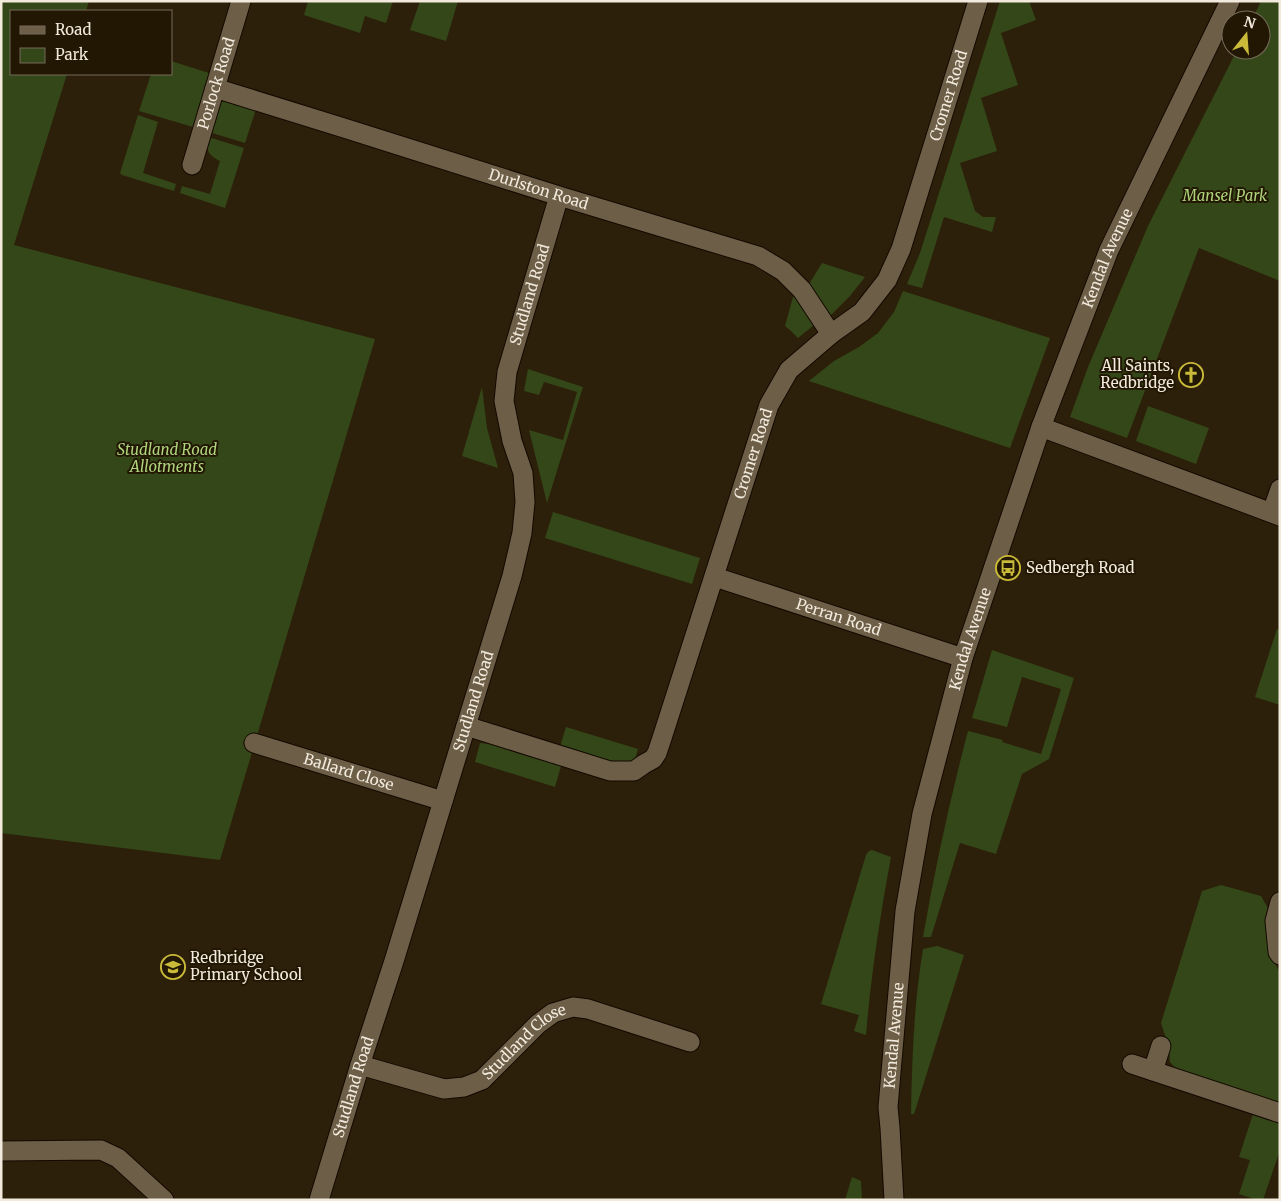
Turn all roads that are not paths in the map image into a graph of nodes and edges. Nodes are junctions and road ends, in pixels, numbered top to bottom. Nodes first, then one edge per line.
1 (241, 1) edge
2 (978, 1) edge
3 (1230, 1) edge
4 (215, 88) junction
5 (192, 165) dead end
6 (559, 196) junction
7 (831, 334) junction
8 (1041, 427) junction
9 (1280, 489) edge
10 (1276, 514) edge
11 (714, 577) junction
12 (963, 658) junction
13 (466, 726) junction
14 (254, 743) dead end
15 (443, 801) junction
16 (1280, 902) edge
17 (1280, 955) edge
18 (690, 1042) dead end
19 (1161, 1046) dead end
20 (1132, 1064) dead end
21 (360, 1065) junction
22 (1153, 1071) junction
23 (1280, 1113) edge
24 (1, 1151) edge
25 (164, 1200) edge
26 (319, 1200) edge
27 (894, 1200) edge

1 - 4 street, Porlock Road
2 - 7 street, Cromer Road
3 - 8 street, Kendal Avenue
4 - 5 street, Porlock Road
4 - 6 street, Durlston Road
6 - 7 street, Durlston Road
6 - 13 street, Studland Road
7 - 11 street, Cromer Road
8 - 10 street
8 - 12 street, Kendal Avenue
9 - 10 street
11 - 12 street, Perran Road
11 - 13 street, Cromer Road
12 - 27 street, Kendal Avenue
13 - 15 street, Studland Road
14 - 15 street, Ballard Close
15 - 21 street, Studland Road
16 - 17 street
18 - 21 street, Studland Close
19 - 22 street
20 - 22 street
21 - 26 street, Studland Road
22 - 23 street
24 - 25 street

